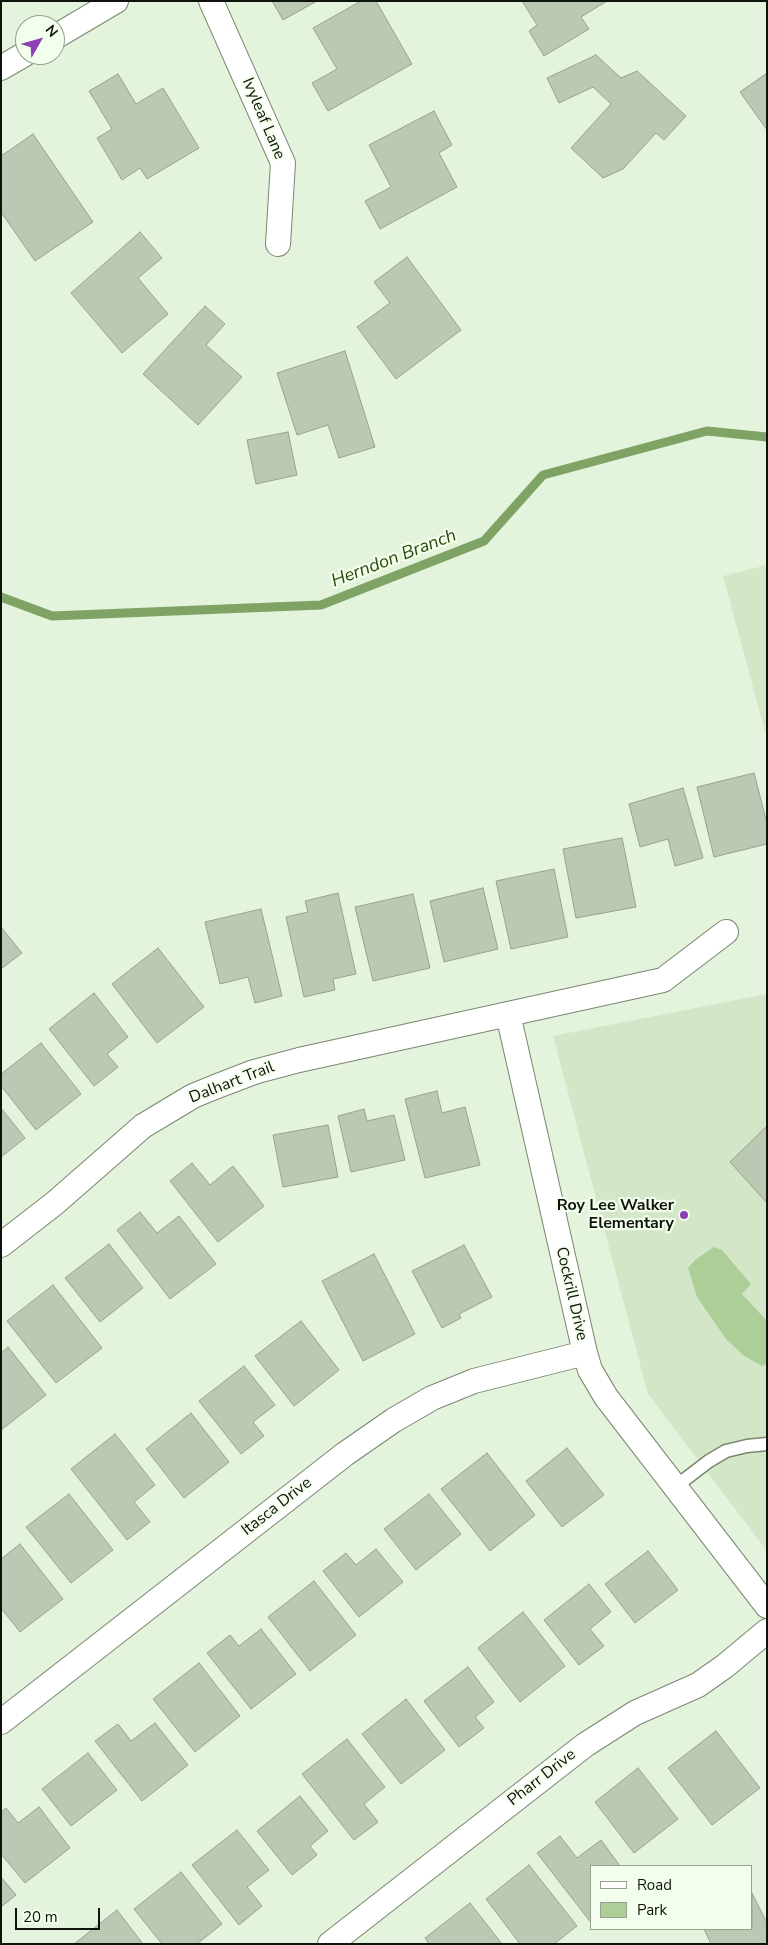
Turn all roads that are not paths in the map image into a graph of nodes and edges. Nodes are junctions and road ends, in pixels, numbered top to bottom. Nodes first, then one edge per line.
1 (116, 1) edge
2 (211, 1) edge
3 (65, 31) edge
4 (15, 60) edge
5 (1, 68) edge
6 (278, 244) dead end
7 (726, 932) dead end
8 (508, 1014) junction
9 (1, 1245) edge
10 (585, 1353) junction
11 (767, 1444) edge
12 (675, 1486) junction
13 (767, 1606) edge
14 (767, 1631) edge
15 (1, 1722) edge
16 (330, 1944) edge

1 - 3 street
2 - 6 street, Ivyleaf Lane
4 - 5 street
7 - 8 street
8 - 9 street, Dalhart Trail
8 - 10 street, Cockrill Drive
10 - 12 street, Cockrill Drive
10 - 15 street, Itasca Drive
11 - 12 lane
12 - 13 street, Cockrill Drive
14 - 16 street, Pharr Drive

